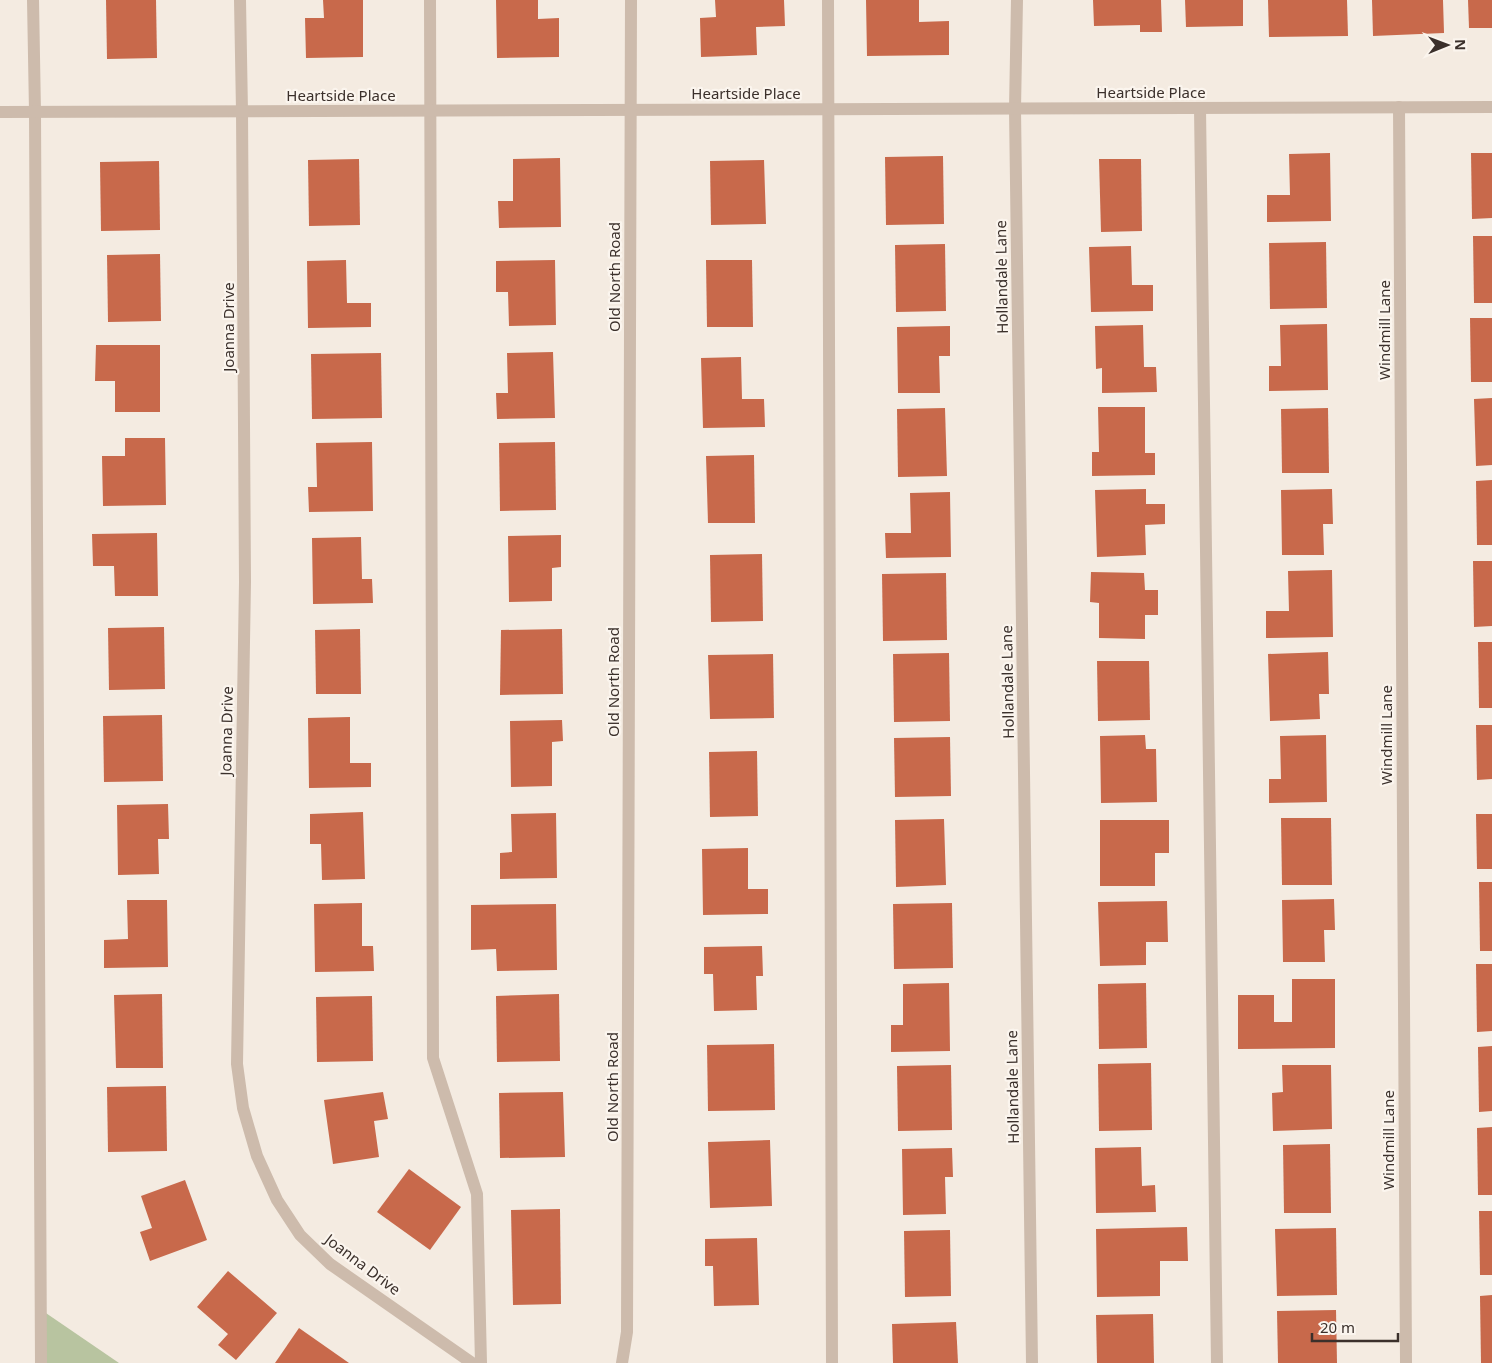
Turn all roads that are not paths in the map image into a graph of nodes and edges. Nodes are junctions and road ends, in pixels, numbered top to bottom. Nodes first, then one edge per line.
1 (33, 0) edge
2 (240, 0) edge
3 (430, 0) edge
4 (631, 0) edge
5 (828, 0) edge
6 (1016, 0) edge
7 (1492, 106) edge
8 (1399, 107) junction
9 (1015, 108) junction
10 (1200, 108) junction
11 (830, 109) junction
12 (631, 110) junction
13 (431, 111) junction
14 (0, 112) edge
15 (35, 112) junction
16 (242, 112) junction
17 (41, 1363) edge
18 (472, 1363) edge
19 (481, 1363) edge
20 (622, 1363) edge
21 (832, 1363) edge
22 (1032, 1363) edge
23 (1217, 1363) edge
24 (1406, 1363) edge

1 - 15 street
2 - 16 street, Joanna Drive
3 - 13 street
4 - 12 street, Old North Road
5 - 11 street
6 - 9 street, Hollandale Lane
7 - 8 street, Heartside Place
8 - 10 street, Heartside Place
8 - 24 street, Windmill Lane
9 - 10 street, Heartside Place
9 - 11 street, Heartside Place
9 - 22 street, Hollandale Lane
10 - 23 street
11 - 12 street, Heartside Place
11 - 21 street
12 - 13 street, Heartside Place
12 - 20 street, Old North Road
13 - 16 street, Heartside Place
13 - 19 street
14 - 15 street, Heartside Place
15 - 16 street, Heartside Place
15 - 17 street
16 - 18 street, Joanna Drive

